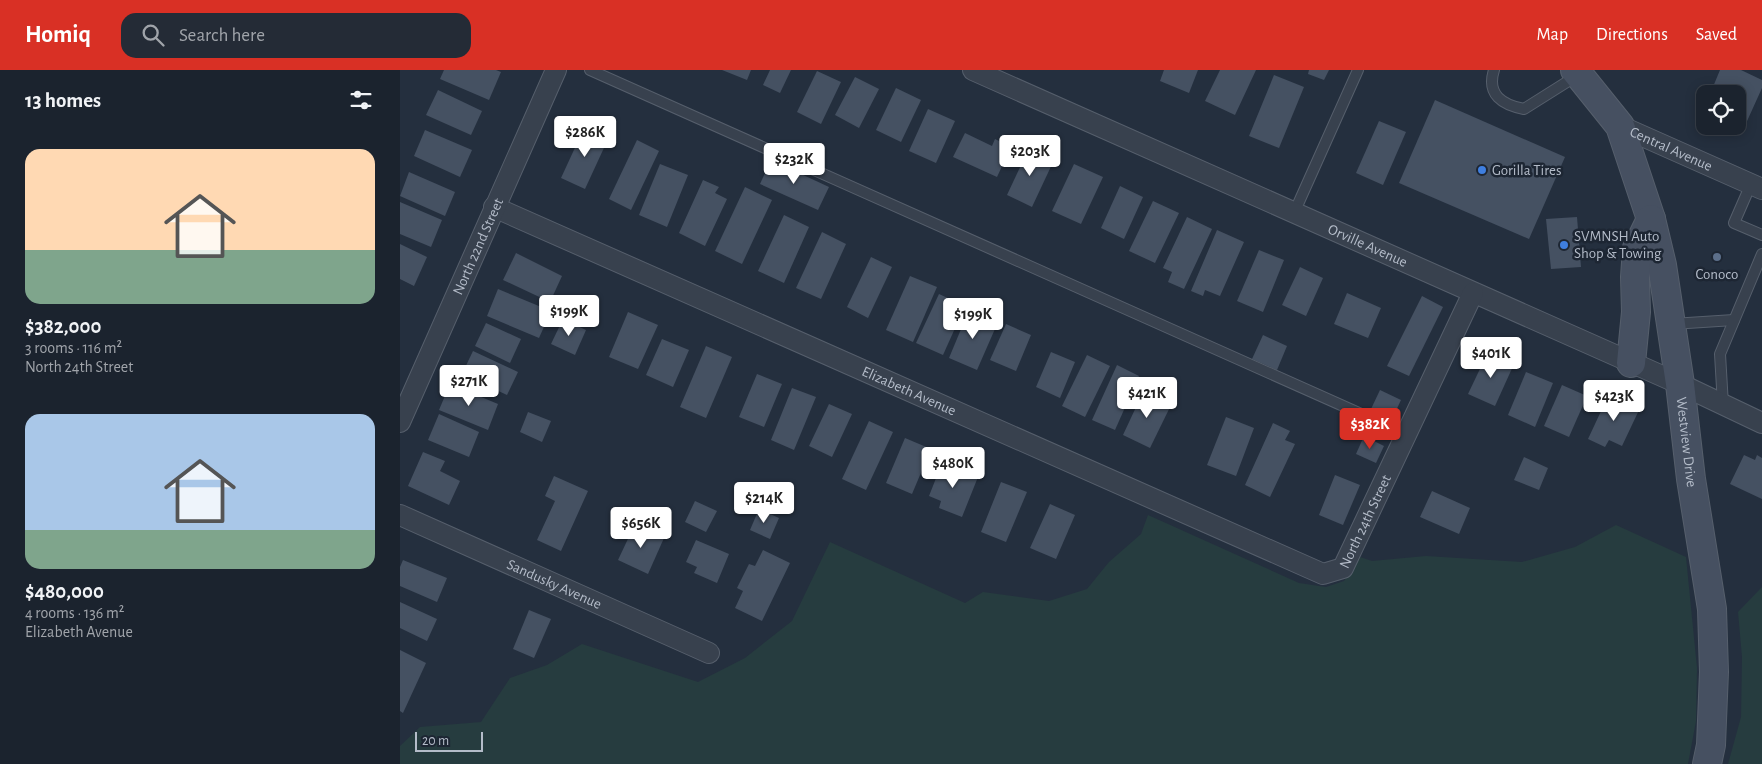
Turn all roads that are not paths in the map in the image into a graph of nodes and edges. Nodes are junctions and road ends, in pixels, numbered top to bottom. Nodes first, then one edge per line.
1 (556, 70) edge
2 (590, 70) edge
3 (973, 70) edge
4 (1358, 70) edge
5 (1494, 70) edge
6 (1576, 72) edge
7 (1620, 126) junction
8 (1756, 186) edge
9 (494, 207) junction
10 (1294, 213) junction
11 (1651, 219) junction
12 (1762, 235) edge
13 (1762, 254) edge
14 (1473, 293) junction
15 (1734, 320) junction
16 (1671, 324) junction
17 (1631, 362) junction
18 (1680, 384) junction
19 (1723, 404) junction
20 (400, 422) edge
21 (1762, 423) edge
22 (1406, 434) junction
23 (400, 516) edge
24 (1323, 574) joint
25 (709, 653) dead end
26 (1707, 764) edge

1 - 9 street, North 22nd Street
2 - 22 lane
3 - 10 street, Orville Avenue
4 - 10 lane
5 - 6 lane
6 - 7 main road, Central Avenue
7 - 8 street, Central Avenue
7 - 11 main road, Westview Drive
8 - 12 lane
9 - 20 street, North 22nd Street
9 - 24 street, Elizabeth Avenue
10 - 14 street, Orville Avenue
11 - 16 main road, Westview Drive
11 - 17 main road
13 - 15 lane
14 - 17 street, Orville Avenue
14 - 22 street, North 24th Street
15 - 16 lane
15 - 19 lane
16 - 18 main road, Westview Drive
17 - 18 street, Orville Avenue
18 - 19 street, Orville Avenue
18 - 26 main road, Westview Drive
19 - 21 street, Orville Avenue
22 - 24 street, North 24th Street
23 - 25 street, Sandusky Avenue

